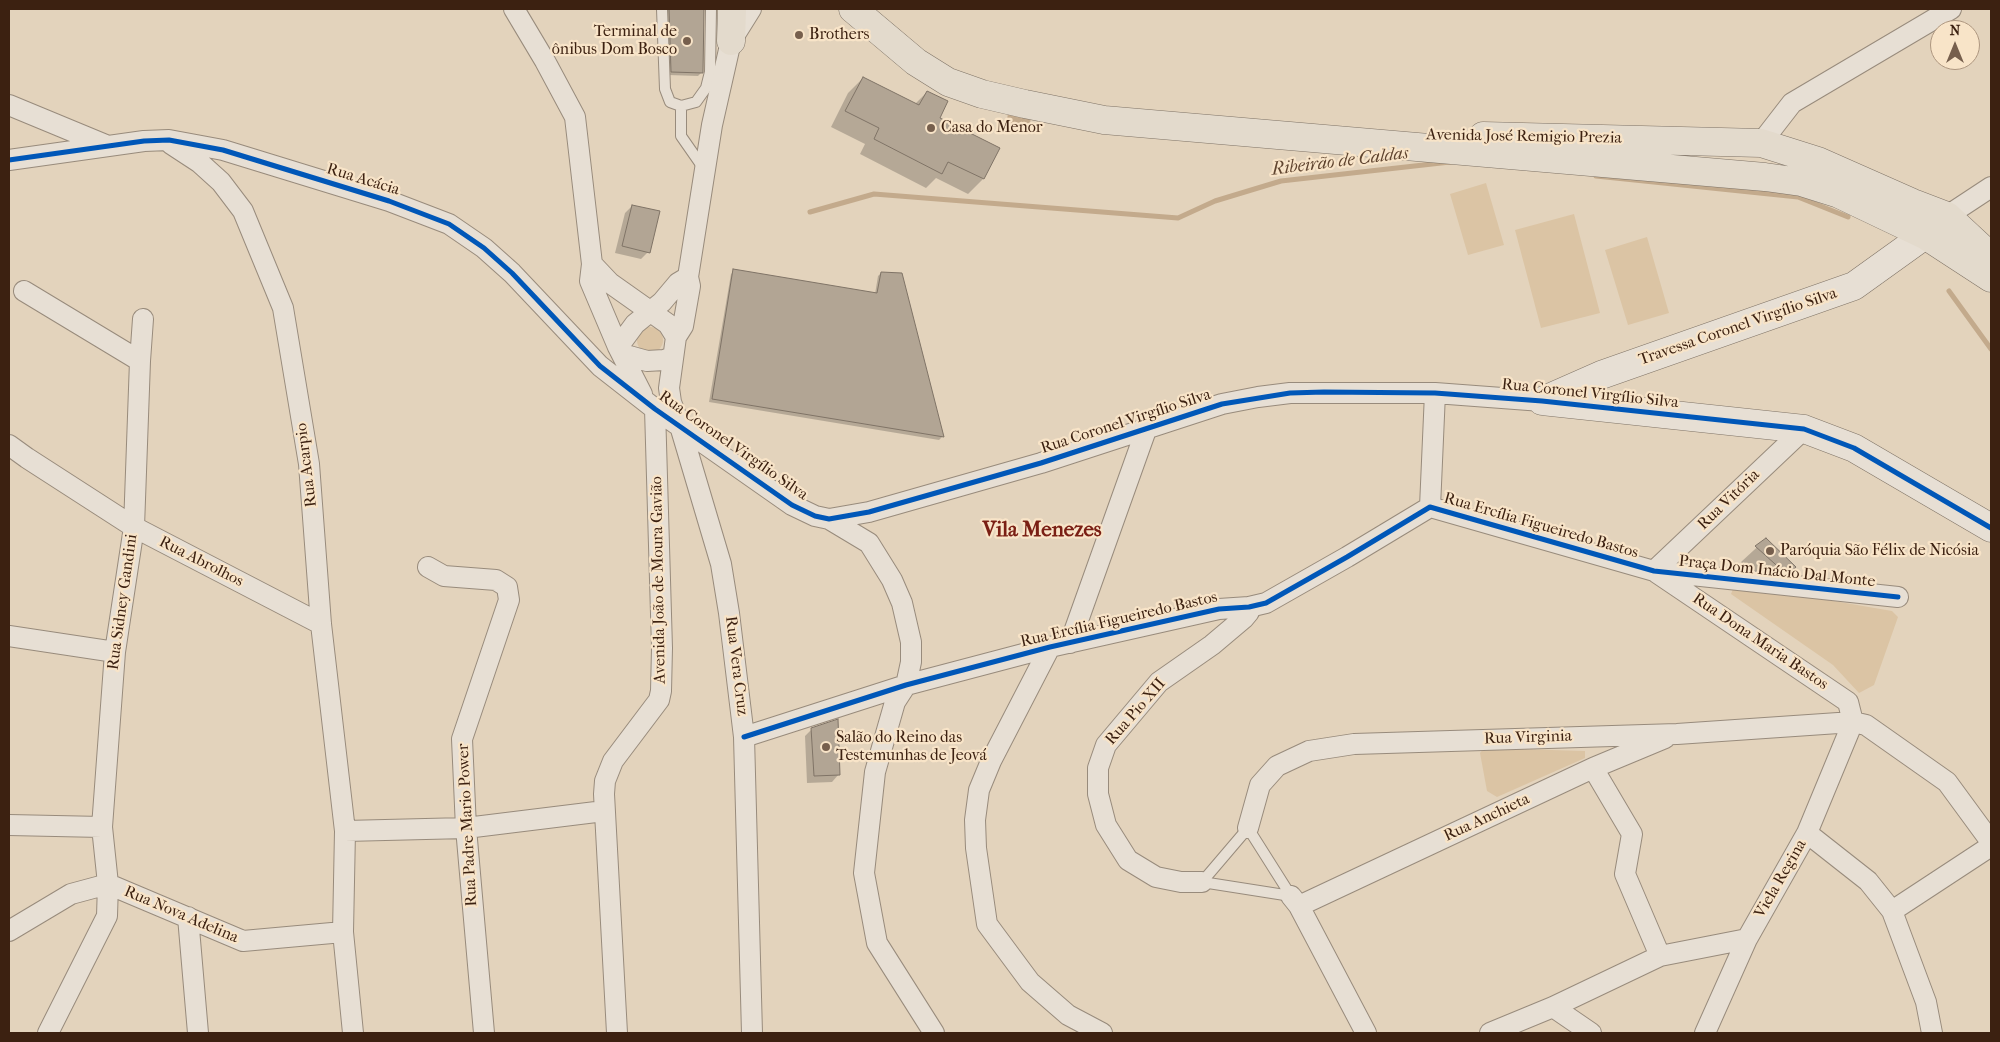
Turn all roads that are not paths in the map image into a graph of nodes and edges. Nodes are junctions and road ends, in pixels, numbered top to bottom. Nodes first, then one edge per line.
1 (514, 9) edge
2 (662, 9) edge
3 (711, 9) edge
4 (732, 9) edge
5 (752, 9) edge
6 (853, 9) edge
7 (873, 9) edge
8 (1951, 9) edge
9 (731, 41) junction
10 (9, 105) edge
11 (681, 106) junction
12 (169, 140) junction
13 (1761, 143) junction
14 (108, 146) junction
15 (9, 160) edge
16 (705, 171) junction
17 (1991, 187) edge
18 (1947, 216) junction
19 (1925, 235) junction
20 (1991, 257) edge
21 (592, 264) junction
22 (688, 277) junction
23 (1991, 278) edge
24 (24, 291) dead end
25 (649, 311) junction
26 (144, 319) dead end
27 (674, 347) junction
28 (620, 351) junction
29 (140, 361) junction
30 (1601, 375) junction
31 (1435, 393) junction
32 (1542, 401) junction
33 (650, 405) junction
34 (1603, 409) junction
35 (680, 426) junction
36 (1804, 429) junction
37 (1146, 430) junction
38 (9, 444) edge
39 (1430, 507) junction
40 (830, 519) junction
41 (134, 527) junction
42 (1991, 528) edge
43 (428, 567) dead end
44 (1654, 571) junction
45 (1898, 597) dead end
46 (1250, 607) junction
47 (321, 624) junction
48 (9, 636) edge
49 (1070, 642) junction
50 (1050, 647) junction
51 (115, 652) junction
52 (906, 685) junction
53 (1853, 722) junction
54 (1677, 734) junction
55 (744, 737) junction
56 (1593, 768) junction
57 (604, 811) junction
58 (9, 825) edge
59 (102, 827) junction
60 (466, 828) junction
61 (1248, 828) junction
62 (345, 831) junction
63 (1807, 833) junction
64 (1991, 842) edge
65 (1991, 846) edge
66 (1202, 882) junction
67 (108, 884) junction
68 (1295, 901) junction
69 (1892, 911) junction
70 (188, 917) junction
71 (9, 930) edge
72 (343, 932) junction
73 (1747, 939) junction
74 (1660, 956) junction
75 (1552, 1007) junction
76 (48, 1033) edge
77 (198, 1033) edge
78 (352, 1033) edge
79 (484, 1033) edge
80 (617, 1033) edge
81 (752, 1033) edge
82 (934, 1033) edge
83 (1102, 1033) edge
84 (1366, 1033) edge
85 (1490, 1033) edge
86 (1591, 1033) edge
87 (1705, 1033) edge
88 (1932, 1033) edge

1 - 21 street
2 - 11 lane
3 - 11 lane
4 - 9 main road
5 - 9 street
6 - 19 main road, Avenida José Remigio Prezia
7 - 13 main road, Avenida José Remigio Prezia
8 - 13 street
9 - 16 street, Rua Vera Cruz
10 - 14 street
11 - 16 lane
12 - 14 street, Rua Acácia
12 - 33 street, Rua Acácia
12 - 47 street, Rua Acarpio
13 - 18 main road, Avenida José Remigio Prezia
14 - 15 street, Rua Acácia
16 - 22 street, Rua Vera Cruz
17 - 18 street
18 - 20 main road, Avenida José Remigio Prezia
19 - 23 main road, Avenida José Remigio Prezia
19 - 30 street, Travessa Coronel Virgílio Silva
21 - 25 street
21 - 28 street
22 - 25 street
22 - 27 street, Rua Vera Cruz
24 - 29 street
25 - 27 street
25 - 28 street
26 - 29 street, Rua Sidney Gandini
27 - 28 street
27 - 35 street, Rua Vera Cruz
28 - 33 street
29 - 41 street, Rua Sidney Gandini
30 - 32 street, Travessa Coronel Virgílio Silva
30 - 34 street
31 - 32 street, Rua Coronel Virgílio Silva
31 - 37 street, Rua Coronel Virgílio Silva
31 - 39 street
32 - 34 street, Rua Coronel Virgílio Silva
33 - 35 street, Rua Coronel Virgílio Silva
33 - 57 street, Avenida João de Moura Gavião
34 - 36 street, Rua Coronel Virgílio Silva
35 - 40 street, Rua Coronel Virgílio Silva
35 - 55 street, Rua Vera Cruz
36 - 42 street, Rua Coronel Virgílio Silva
36 - 44 street, Rua Vitória
37 - 40 street, Rua Coronel Virgílio Silva
37 - 49 street
38 - 41 street, Rua Abrolhos
39 - 44 street, Rua Ercília Figueiredo Bastos
39 - 46 street, Rua Ercília Figueiredo Bastos
40 - 52 street
41 - 47 street, Rua Abrolhos
41 - 51 street, Rua Sidney Gandini
43 - 60 street, Rua Padre Mario Power
44 - 45 street, Praça Dom Inácio Dal Monte
44 - 53 street, Rua Dona Maria Bastos
46 - 49 street, Rua Ercília Figueiredo Bastos
46 - 66 street, Rua Pio XII
47 - 62 street, Rua Acarpio
48 - 51 street
49 - 50 street, Rua Ercília Figueiredo Bastos
50 - 52 street, Rua Ercília Figueiredo Bastos
50 - 83 street
51 - 59 street, Rua Sidney Gandini
52 - 55 street, Rua Ercília Figueiredo Bastos
52 - 82 street
53 - 54 street, Rua Virginia
53 - 63 street, Viela Regina
53 - 64 street
54 - 56 street, Rua Anchieta
54 - 61 street, Rua Virginia
55 - 81 street, Rua Vera Cruz
56 - 68 street, Rua Anchieta
56 - 74 street
57 - 60 street
57 - 80 street, Avenida João de Moura Gavião
58 - 59 street
59 - 67 street, Rua Sidney Gandini
60 - 62 street
60 - 79 street, Rua Padre Mario Power
61 - 66 lane
61 - 68 lane
62 - 72 street, Rua Acarpio
63 - 69 street
63 - 73 street, Viela Regina
65 - 69 street
66 - 68 lane
67 - 70 street, Rua Nova Adelina
67 - 71 street
67 - 76 street, Rua Sidney Gandini
68 - 84 street
69 - 88 street
70 - 72 street, Rua Nova Adelina
70 - 77 street
72 - 78 street, Rua Acarpio
73 - 74 street
73 - 87 street, Viela Regina
74 - 75 street
75 - 85 street
75 - 86 street

